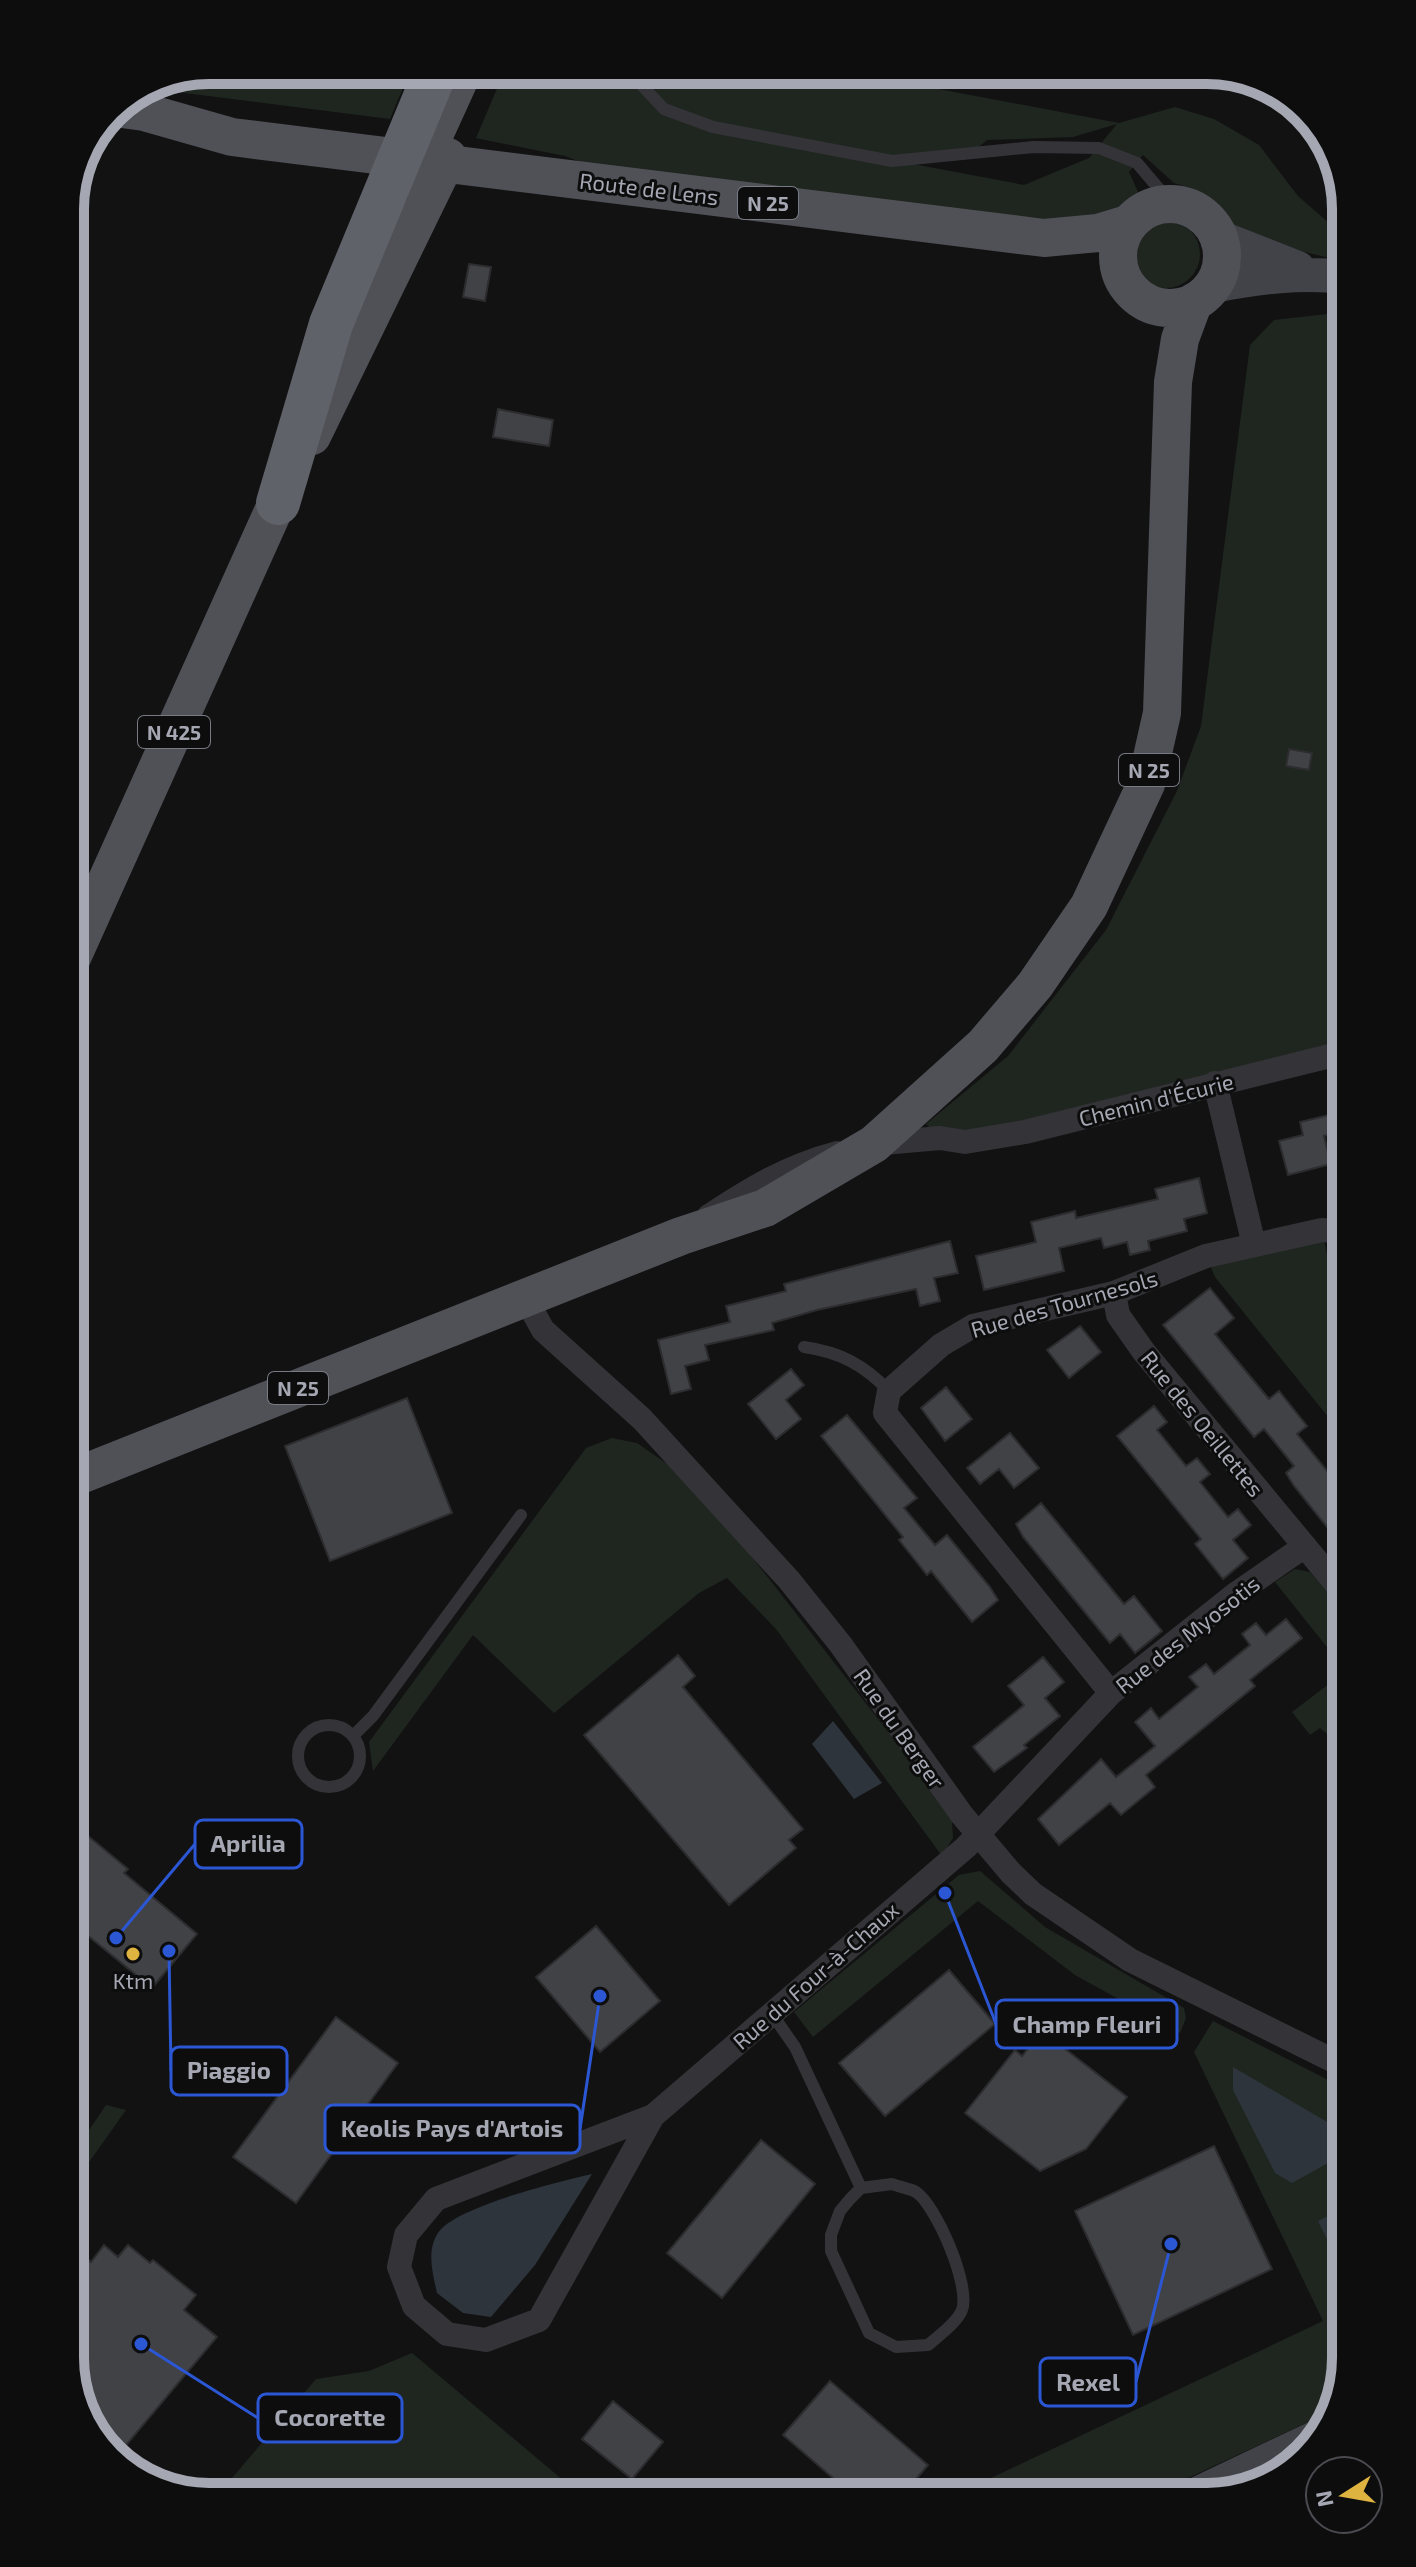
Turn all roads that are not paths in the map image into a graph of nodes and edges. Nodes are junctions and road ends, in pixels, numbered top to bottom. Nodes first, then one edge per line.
1 (431, 84) edge
2 (457, 84) edge
3 (481, 84) edge
4 (641, 84) edge
5 (133, 110) edge
6 (116, 126) edge
7 (232, 137) junction
8 (1171, 203) junction
9 (1128, 224) junction
10 (1219, 237) junction
11 (1044, 238) junction
12 (1330, 275) edge
13 (1123, 281) junction
14 (1203, 295) junction
15 (278, 503) junction
16 (84, 931) edge
17 (1332, 1055) edge
18 (1215, 1083) junction
19 (923, 1100) junction
20 (940, 1138) junction
21 (874, 1144) junction
22 (1332, 1231) edge
23 (1254, 1245) junction
24 (1114, 1293) junction
25 (526, 1299) junction
26 (804, 1347) dead end
27 (889, 1391) junction
28 (84, 1473) edge
29 (521, 1515) dead end
30 (1305, 1546) junction
31 (1332, 1579) edge
32 (1111, 1693) junction
33 (353, 1736) junction
34 (977, 1834) junction
35 (772, 2014) junction
36 (1332, 2060) edge
37 (653, 2116) junction
38 (861, 2188) junction
39 (1292, 2449) edge
40 (1222, 2482) edge

1 - 15 highway
2 - 15 main road, N 425
3 - 15 main road, N 425
4 - 8 lane
5 - 7 main road
6 - 7 main road
7 - 11 main road, Route de Lens / N 25
8 - 9 main road
8 - 10 main road
9 - 11 main road, N 25
9 - 13 main road
10 - 12 main road
10 - 14 main road
11 - 13 main road, N 25
12 - 14 main road
13 - 14 main road
14 - 19 main road, N 25
15 - 16 main road, N 425
17 - 18 street, Chemin d'Écurie
18 - 20 street, Chemin d'Écurie
18 - 23 street
19 - 20 street
19 - 21 main road, N 25
20 - 21 street, Chemin d'Écurie
21 - 25 main road, N 25
22 - 23 street, Rue des Tournesols
23 - 24 street, Rue des Tournesols
24 - 27 street, Rue des Tournesols
24 - 30 street, Rue des Oeillettes
25 - 28 main road, N 25
25 - 34 street, Rue du Berger
26 - 27 lane
27 - 32 street
29 - 33 lane
30 - 31 street, Rue des Oeillettes
30 - 32 street, Rue des Myosotis
32 - 34 street, Rue des Myosotis
33 - 33 lane
34 - 35 street, Rue du Four-à-Chaux
34 - 36 street, Rue du Berger
35 - 37 street, Rue du Four-à-Chaux
35 - 38 lane
37 - 37 street, Rue du Four-à-Chaux
38 - 38 lane
39 - 40 main road

